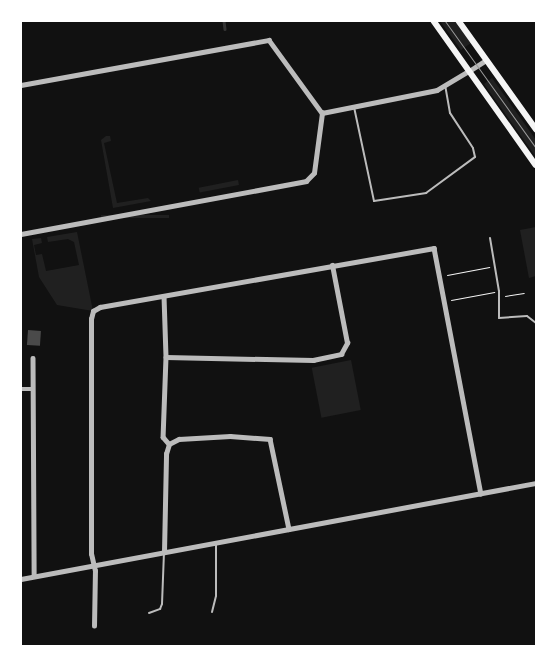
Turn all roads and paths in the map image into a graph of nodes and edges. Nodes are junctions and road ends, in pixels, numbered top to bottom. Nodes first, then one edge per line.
1 (434, 21) edge
2 (459, 21) edge
3 (486, 60) junction
4 (469, 71) junction
5 (21, 84) edge
6 (445, 86) junction
7 (354, 107) junction
8 (322, 113) junction
9 (536, 129) edge
10 (536, 165) edge
11 (21, 234) edge
12 (490, 238) dead end
13 (332, 265) junction
14 (495, 266) junction
15 (441, 276) junction
16 (499, 291) junction
17 (524, 292) dead end
18 (164, 296) junction
19 (499, 297) junction
20 (446, 300) junction
21 (536, 323) edge
22 (166, 357) junction
23 (33, 358) dead end
24 (21, 389) edge
25 (33, 389) junction
26 (170, 444) junction
27 (536, 483) edge
28 (480, 494) junction
29 (289, 529) junction
30 (216, 543) junction
31 (164, 552) junction
32 (93, 566) junction
33 (34, 576) junction
34 (21, 579) edge
35 (212, 612) dead end
36 (149, 613) dead end
37 (94, 626) dead end

1 - 4 main road
2 - 3 main road
3 - 4 street
3 - 9 main road
4 - 6 street
4 - 10 main road
5 - 8 street
6 - 7 street
6 - 7 lane
7 - 8 street
8 - 11 street
12 - 14 lane
13 - 15 street
13 - 18 street
13 - 22 street
14 - 15 path
14 - 16 lane
15 - 20 street
16 - 19 lane
16 - 20 path
17 - 19 path
18 - 22 street
18 - 32 street
19 - 21 lane
20 - 28 street
22 - 26 street
23 - 25 street
24 - 25 street
25 - 33 street
26 - 29 street
26 - 31 street
27 - 28 street
28 - 29 street
29 - 30 street
30 - 31 street
30 - 35 lane
31 - 32 street
31 - 36 lane
32 - 33 street
32 - 37 street
33 - 34 street

